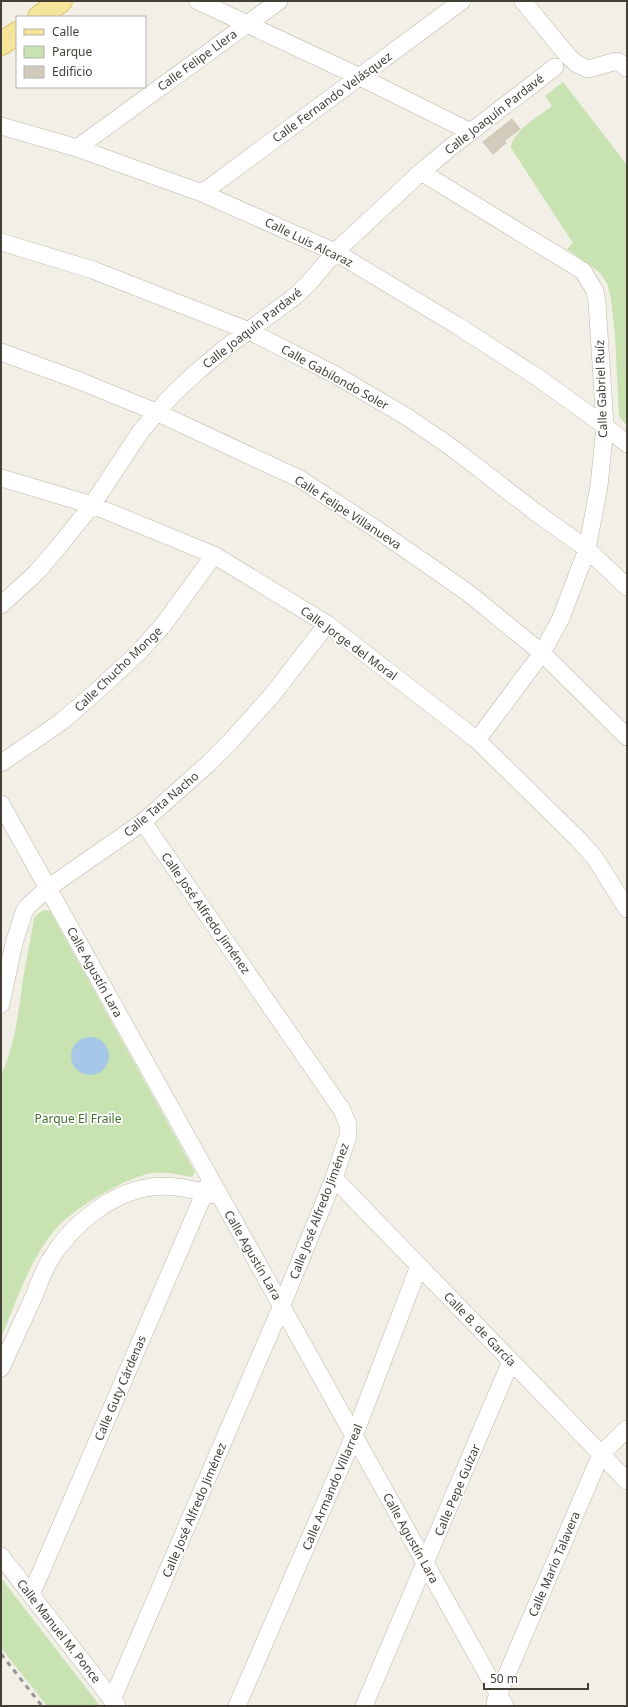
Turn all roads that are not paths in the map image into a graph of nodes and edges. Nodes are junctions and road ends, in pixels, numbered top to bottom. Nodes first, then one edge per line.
1 (61, 1) edge
2 (198, 1) edge
3 (279, 1) edge
4 (462, 1) edge
5 (523, 1) edge
6 (40, 16) edge
7 (248, 23) junction
8 (16, 34) edge
9 (1, 44) edge
10 (555, 67) dead end
11 (627, 68) edge
12 (360, 77) junction
13 (1, 126) edge
14 (471, 132) junction
15 (77, 148) junction
16 (421, 172) junction
17 (202, 193) junction
18 (1, 242) edge
19 (335, 252) junction
20 (249, 331) junction
21 (1, 352) edge
22 (156, 412) junction
23 (604, 426) junction
24 (627, 444) edge
25 (1, 478) edge
26 (92, 505) junction
27 (587, 549) junction
28 (214, 554) junction
29 (627, 587) edge
30 (1, 605) edge
31 (327, 624) junction
32 (542, 653) junction
33 (627, 737) edge
34 (477, 740) junction
35 (1, 763) edge
36 (1, 804) edge
37 (143, 822) junction
38 (48, 888) junction
39 (627, 909) edge
40 (4, 970) edge
41 (1, 1004) edge
42 (334, 1178) junction
43 (211, 1190) junction
44 (419, 1266) junction
45 (282, 1305) junction
46 (511, 1361) junction
47 (1, 1368) edge
48 (627, 1429) edge
49 (354, 1436) junction
50 (601, 1454) junction
51 (627, 1481) edge
52 (1, 1556) edge
53 (425, 1564) junction
54 (31, 1595) junction
55 (499, 1702) edge
56 (115, 1703) edge
57 (237, 1706) edge
58 (364, 1706) edge

1 - 6 main road
2 - 7 street
3 - 7 street, Calle Felipe Llera
4 - 12 street, Calle Fernando Velásquez
5 - 11 street
7 - 12 street
7 - 15 street, Calle Felipe Llera
8 - 9 main road
10 - 14 street, Calle Joaquín Pardavé
12 - 14 street
12 - 17 street, Calle Fernando Velásquez
13 - 15 street, Calle Luis Alcaraz
14 - 16 street, Calle Joaquín Pardavé
15 - 17 street, Calle Luis Alcaraz
16 - 19 street, Calle Joaquín Pardavé
16 - 23 street, Calle Gabriel Ruíz
17 - 19 street, Calle Luis Alcaraz
18 - 20 street, Calle Gabilondo Soler
19 - 20 street, Calle Joaquín Pardavé
19 - 23 street, Calle Luis Alcaraz
20 - 22 street, Calle Joaquín Pardavé
20 - 27 street, Calle Gabilondo Soler
21 - 22 street, Calle Felipe Villanueva
22 - 26 street, Calle Joaquín Pardavé
22 - 32 street, Calle Felipe Villanueva
23 - 24 street, Calle Luis Alcaraz
23 - 27 street, Calle Gabriel Ruíz
25 - 26 street, Calle Jorge del Moral
26 - 28 street, Calle Jorge del Moral
26 - 30 street, Calle Joaquín Pardavé
27 - 29 street, Calle Gabilondo Soler
27 - 32 street, Calle Gabriel Ruíz
28 - 31 street, Calle Jorge del Moral
28 - 35 street, Calle Chucho Monge
31 - 34 street, Calle Jorge del Moral
31 - 37 street, Calle Tata Nacho
32 - 33 street, Calle Felipe Villanueva
32 - 34 street, Calle Gabriel Ruíz
34 - 39 street, Calle Jorge del Moral
36 - 38 street, Calle Agustín Lara
37 - 38 street, Calle Tata Nacho
37 - 42 street, Calle José Alfredo Jiménez
38 - 40 street, Calle Tata Nacho
38 - 43 street, Calle Agustín Lara
40 - 41 street, Calle Tata Nacho
42 - 44 street, Calle B. de García
42 - 45 street, Calle José Alfredo Jiménez
43 - 45 street, Calle Agustín Lara
43 - 47 street
43 - 54 street, Calle Guty Cárdenas
44 - 46 street, Calle B. de García
44 - 49 street, Calle Armando Villarreal
45 - 49 street, Calle Agustín Lara
45 - 56 street, Calle José Alfredo Jiménez
46 - 50 street, Calle B. de García
46 - 53 street, Calle Pepe Guízar
48 - 50 street, Calle Mario Talavera
49 - 53 street, Calle Agustín Lara
49 - 57 street, Calle Armando Villarreal
50 - 51 street, Calle B. de García
50 - 55 street, Calle Mario Talavera
52 - 54 street, Calle Manuel M. Ponce
53 - 55 street, Calle Agustín Lara
53 - 58 street, Calle Pepe Guízar
54 - 56 street, Calle Manuel M. Ponce

